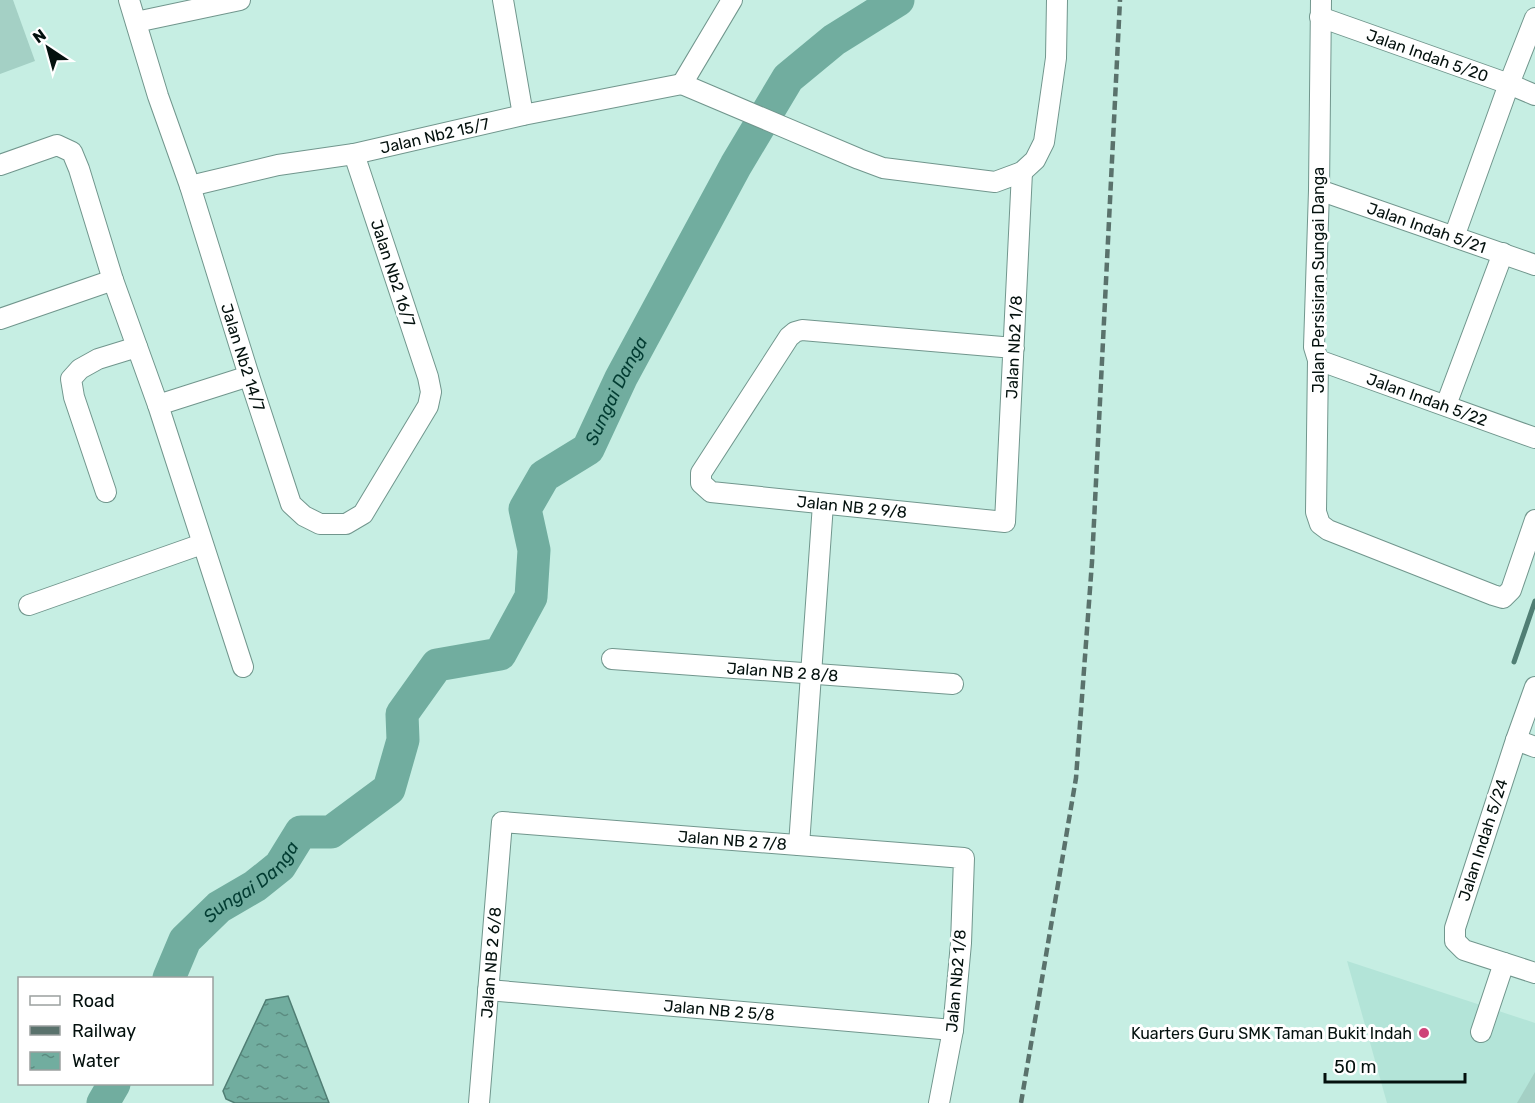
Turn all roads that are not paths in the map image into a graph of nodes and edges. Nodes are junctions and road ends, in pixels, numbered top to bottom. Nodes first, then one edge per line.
1 (129, 0) edge
2 (240, 0) edge
3 (503, 0) edge
4 (732, 0) edge
5 (1057, 0) edge
6 (1321, 9) edge
7 (1535, 18) edge
8 (136, 22) junction
9 (682, 84) junction
10 (1509, 84) junction
11 (1535, 95) edge
12 (523, 115) junction
13 (354, 154) junction
14 (0, 165) edge
15 (1022, 172) junction
16 (190, 186) junction
17 (1319, 190) junction
18 (1454, 237) junction
19 (1503, 253) junction
20 (1535, 265) edge
21 (113, 280) junction
22 (0, 319) edge
23 (137, 347) junction
24 (1014, 348) junction
25 (1318, 360) junction
26 (249, 376) junction
27 (432, 392) joint
28 (158, 405) junction
29 (1446, 405) junction
30 (1535, 438) edge
31 (106, 492) dead end
32 (823, 504) junction
33 (1535, 520) edge
34 (1005, 522) joint
35 (202, 544) junction
36 (29, 604) dead end
37 (612, 659) dead end
38 (243, 667) dead end
39 (811, 673) junction
40 (953, 684) dead end
41 (1534, 693) edge
42 (1516, 740) junction
43 (1535, 747) edge
44 (502, 822) joint
45 (799, 845) junction
46 (964, 858) joint
47 (1504, 963) junction
48 (1535, 973) edge
49 (488, 990) junction
50 (952, 1030) junction
51 (1481, 1032) dead end
52 (479, 1103) edge
53 (939, 1103) edge

1 - 8 street, Jalan Nb2 14/7
2 - 8 street
3 - 12 street
4 - 9 street
5 - 15 street
6 - 10 street, Jalan Indah 5/20
6 - 17 street, Jalan Persisiran Sungai Danga
7 - 10 street
8 - 16 street, Jalan Nb2 14/7
9 - 12 street, Jalan Nb2 15/7
9 - 15 street
10 - 11 street, Jalan Indah 5/20
10 - 18 street
12 - 13 street, Jalan Nb2 15/7
13 - 16 street, Jalan Nb2 15/7
13 - 27 street, Jalan Nb2 16/7
14 - 21 street
15 - 24 street, Jalan Nb2 1/8
16 - 26 street, Jalan Nb2 14/7
17 - 18 street, Jalan Indah 5/21
17 - 25 street, Jalan Persisiran Sungai Danga
18 - 19 street, Jalan Indah 5/21
19 - 20 street, Jalan Indah 5/21
19 - 29 street
21 - 22 street
21 - 23 street
23 - 28 street
23 - 31 street
24 - 32 street, Jalan NB 2 9/8
24 - 34 street, Jalan Nb2 1/8
25 - 29 street, Jalan Indah 5/22
25 - 33 street, Jalan Persisiran Sungai Danga
26 - 27 street, Jalan Nb2 14/7
26 - 28 street
28 - 35 street
29 - 30 street, Jalan Indah 5/22
32 - 34 street, Jalan NB 2 9/8
32 - 39 street
35 - 36 street
35 - 38 street
37 - 39 street, Jalan NB 2 8/8
39 - 40 street, Jalan NB 2 8/8
39 - 45 street
41 - 42 street, Jalan Indah 5/24
42 - 43 street
42 - 47 street, Jalan Indah 5/24
44 - 45 street, Jalan NB 2 7/8
44 - 49 street, Jalan NB 2 6/8
45 - 46 street, Jalan NB 2 7/8
46 - 50 street, Jalan Nb2 1/8
47 - 48 street
47 - 51 street
49 - 50 street, Jalan NB 2 5/8
49 - 52 street, Jalan NB 2 6/8
50 - 53 street, Jalan Nb2 1/8

